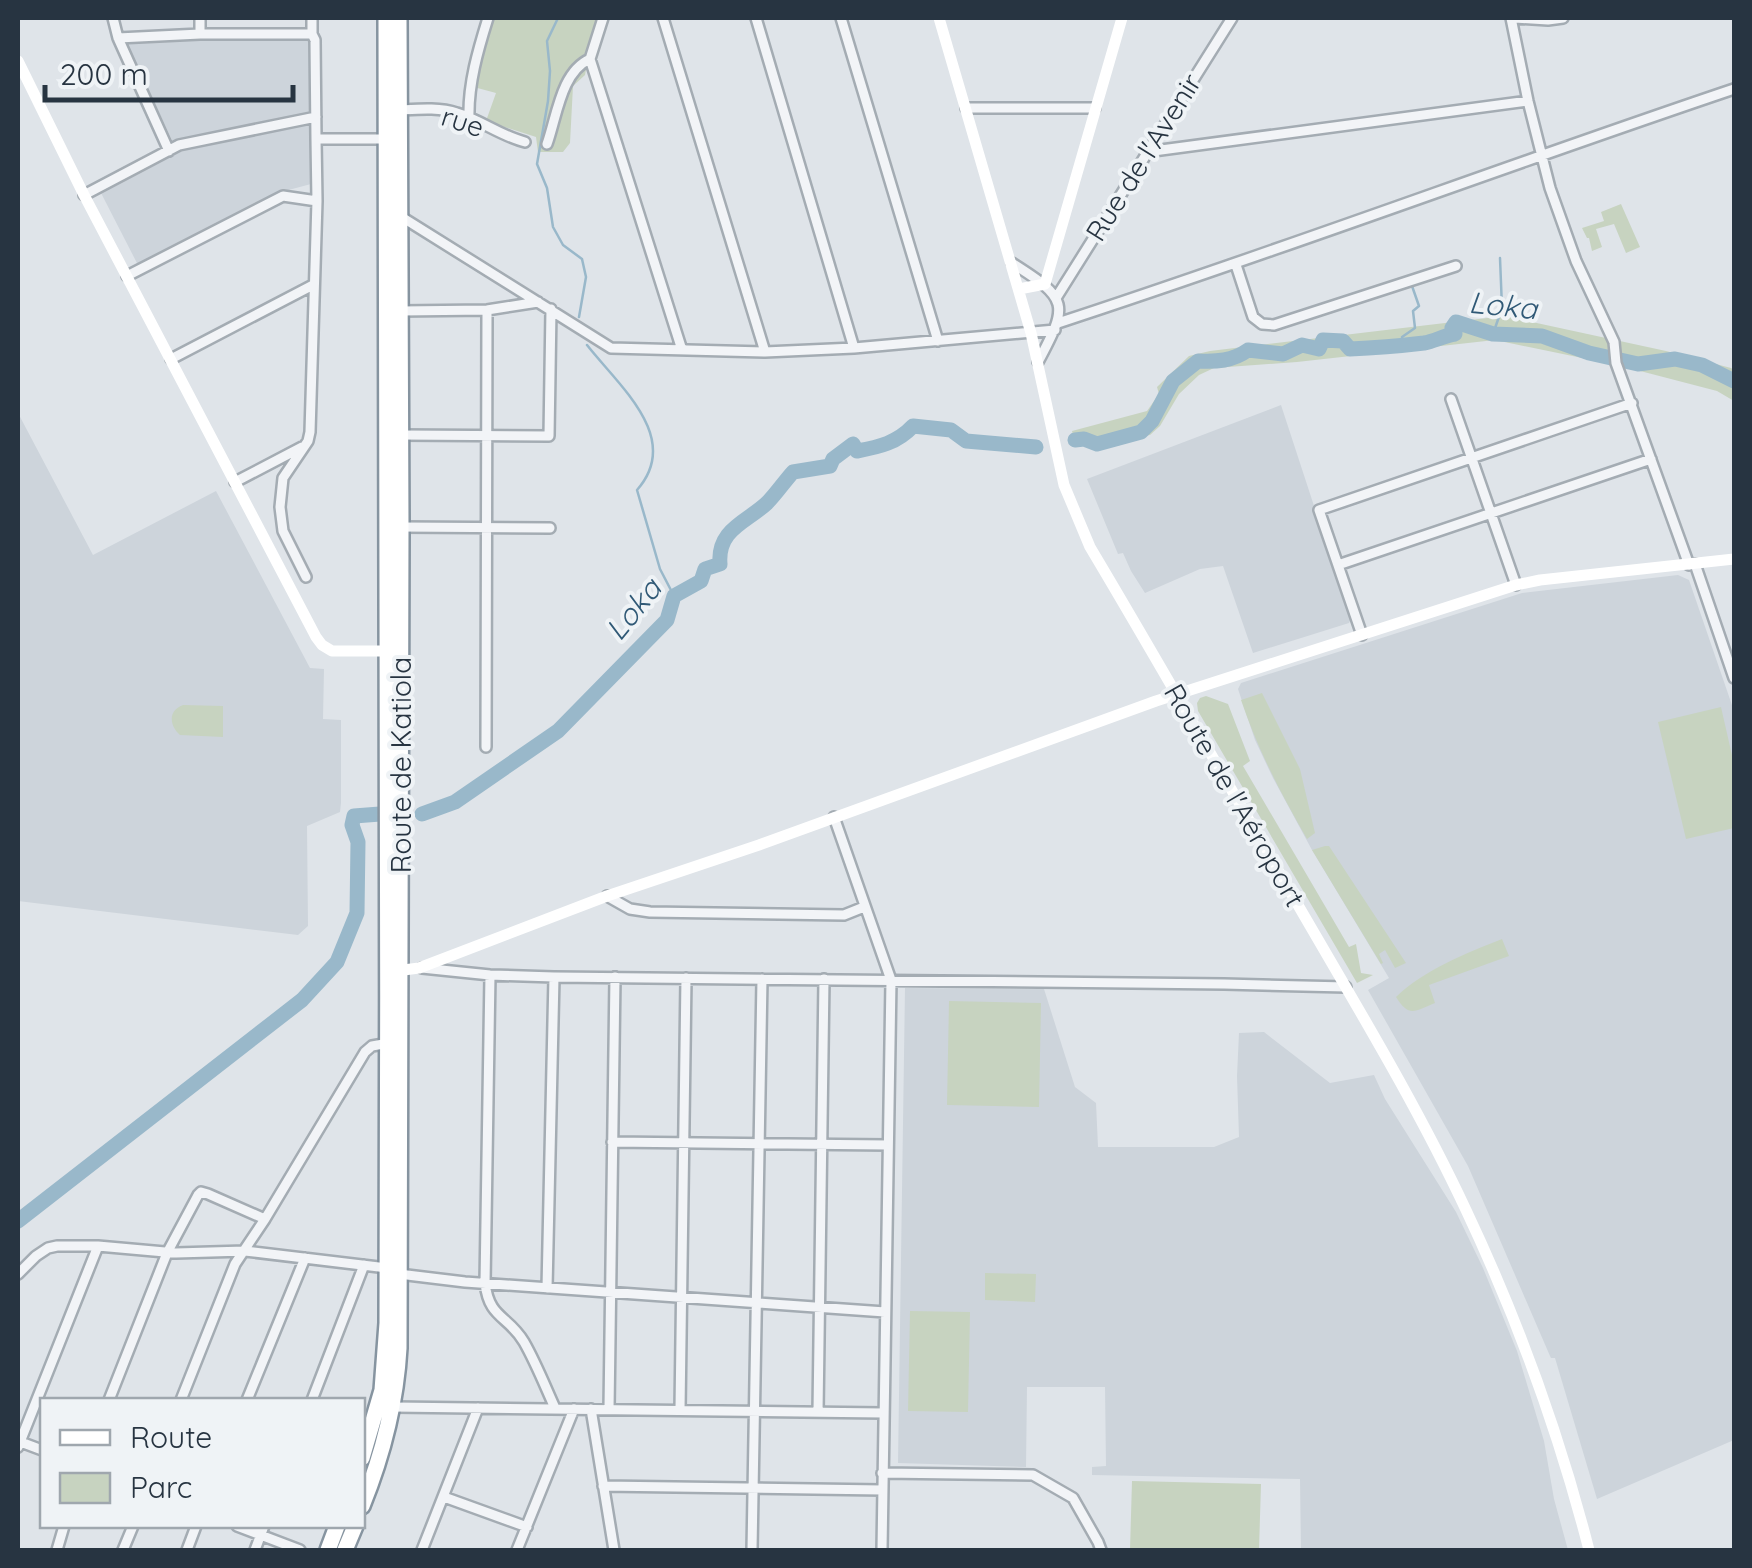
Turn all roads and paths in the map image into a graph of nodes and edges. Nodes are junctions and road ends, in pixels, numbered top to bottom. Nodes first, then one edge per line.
1 (112, 18) edge
2 (200, 18) edge
3 (312, 18) edge
4 (386, 18) edge
5 (400, 18) edge
6 (488, 18) edge
7 (603, 18) edge
8 (663, 18) edge
9 (756, 18) edge
10 (840, 18) edge
11 (939, 18) edge
12 (1122, 18) edge
13 (1232, 18) edge
14 (1513, 18) edge
15 (1563, 18) edge
16 (200, 34) junction
17 (312, 34) junction
18 (118, 38) junction
19 (590, 59) junction
20 (18, 61) edge
21 (1734, 88) edge
22 (1528, 101) junction
23 (966, 108) junction
24 (1095, 108) junction
25 (400, 110) junction
26 (316, 117) junction
27 (470, 118) junction
28 (316, 139) junction
29 (386, 140) junction
30 (524, 142) dead end
31 (548, 144) dead end
32 (169, 151) junction
33 (1146, 152) junction
34 (1542, 153) junction
35 (84, 196) junction
36 (317, 201) junction
37 (400, 216) junction
38 (1012, 264) junction
39 (1236, 264) junction
40 (1456, 266) dead end
41 (128, 276) junction
42 (1045, 284) junction
43 (313, 285) junction
44 (1019, 289) junction
45 (1056, 298) junction
46 (538, 302) junction
47 (488, 310) junction
48 (551, 310) junction
49 (400, 311) junction
50 (1057, 327) junction
51 (1031, 332) junction
52 (938, 341) junction
53 (854, 348) junction
54 (682, 350) junction
55 (765, 352) junction
56 (171, 359) junction
57 (1038, 362) junction
58 (1451, 398) dead end
59 (1632, 403) junction
60 (401, 435) junction
61 (487, 435) junction
62 (304, 446) junction
63 (1471, 458) junction
64 (1651, 459) junction
65 (235, 482) junction
66 (1490, 513) junction
67 (401, 527) junction
68 (487, 528) junction
69 (550, 528) dead end
70 (1734, 560) edge
71 (1692, 564) junction
72 (1338, 565) junction
73 (306, 577) dead end
74 (1516, 585) junction
75 (1362, 634) junction
76 (395, 651) junction
77 (1734, 678) edge
78 (1176, 694) junction
79 (486, 748) dead end
80 (834, 817) junction
81 (606, 896) junction
82 (864, 907) junction
83 (420, 968) junction
84 (394, 971) junction
85 (490, 975) junction
86 (554, 977) junction
87 (615, 977) junction
88 (686, 978) junction
89 (762, 979) junction
90 (824, 980) junction
91 (890, 980) junction
92 (1346, 988) junction
93 (389, 1043) junction
94 (612, 1142) junction
95 (684, 1142) junction
96 (759, 1144) junction
97 (821, 1144) junction
98 (888, 1145) junction
99 (265, 1219) junction
100 (98, 1246) junction
101 (244, 1251) junction
102 (167, 1253) junction
103 (304, 1258) junction
104 (364, 1266) junction
105 (393, 1271) junction
106 (18, 1274) edge
107 (485, 1283) junction
108 (547, 1288) junction
109 (611, 1291) junction
110 (682, 1296) junction
111 (756, 1303) junction
112 (819, 1308) junction
113 (885, 1312) junction
114 (111, 1398) edge
115 (182, 1398) edge
116 (248, 1398) edge
117 (313, 1398) edge
118 (394, 1406) junction
119 (478, 1408) junction
120 (555, 1408) junction
121 (574, 1409) junction
122 (591, 1409) junction
123 (609, 1410) junction
124 (680, 1410) junction
125 (754, 1411) junction
126 (818, 1412) junction
127 (883, 1413) junction
128 (18, 1443) edge
129 (365, 1448) edge
130 (882, 1473) junction
131 (603, 1486) junction
132 (753, 1488) junction
133 (882, 1490) junction
134 (444, 1497) junction
135 (365, 1498) edge
136 (526, 1527) junction
137 (262, 1530) edge
138 (255, 1550) edge
139 (300, 1550) edge
140 (422, 1550) edge
141 (517, 1550) edge
142 (614, 1550) edge
143 (752, 1550) edge
144 (882, 1550) edge
145 (1101, 1550) edge
146 (1589, 1550) edge

1 - 18 street
2 - 16 street
3 - 17 street
4 - 29 highway, Route de Katiola
5 - 25 highway, Route de Katiola
6 - 27 street
7 - 19 street
8 - 55 street
9 - 53 street
10 - 52 street
11 - 23 main road, Route de l'Aéroport
12 - 24 main road
13 - 33 street, Rue de l'Avenir
14 - 15 street
14 - 22 street
16 - 17 street
16 - 18 street
17 - 26 street
18 - 32 street
19 - 31 street
19 - 54 street
20 - 35 main road
21 - 34 street
22 - 33 street
22 - 34 street
23 - 24 street
23 - 38 main road, Route de l'Aéroport
24 - 42 main road
25 - 27 street, rue
25 - 37 highway, Route de Katiola
26 - 28 street
26 - 32 street
27 - 30 street, rue
28 - 29 street
28 - 36 street
29 - 76 highway, Route de Katiola
32 - 35 street
33 - 45 street, Rue de l'Avenir
34 - 39 street
34 - 59 street
35 - 41 main road
36 - 41 street
36 - 43 street
37 - 46 street
37 - 49 highway, Route de Katiola
38 - 42 street
38 - 44 main road, Route de l'Aéroport
39 - 40 street
39 - 50 street
41 - 56 main road
42 - 44 main road
42 - 45 street
43 - 56 street
43 - 62 street
44 - 51 main road, Route de l'Aéroport
45 - 50 street
46 - 47 street
46 - 48 street
47 - 49 street
47 - 61 street
48 - 54 street
48 - 61 street
49 - 60 highway, Route de Katiola
50 - 51 street
50 - 57 street
51 - 52 street
51 - 57 main road, Route de l'Aéroport
52 - 53 street
53 - 55 street
54 - 55 street
56 - 65 main road
57 - 78 main road, Route de l'Aéroport
58 - 63 street
59 - 63 street
59 - 64 street
60 - 61 street
60 - 67 highway, Route de Katiola
61 - 68 street
62 - 65 street
62 - 73 street
63 - 66 street
63 - 72 street
64 - 66 street
64 - 71 street
65 - 76 main road
66 - 72 street
66 - 74 street
67 - 68 street
67 - 76 highway, Route de Katiola
68 - 69 street
68 - 79 street
70 - 71 main road
71 - 74 main road
71 - 77 street
72 - 75 street
74 - 75 main road
75 - 78 main road
76 - 84 highway, Route de Katiola
78 - 80 main road
78 - 92 main road, Route de l'Aéroport
80 - 81 main road
80 - 82 street
81 - 82 street
81 - 83 main road
82 - 91 street
83 - 84 main road
83 - 85 street
84 - 93 highway, Route de Katiola
84 - 105 highway, Route de Katiola
85 - 86 street
85 - 107 street
86 - 87 street
86 - 108 street
87 - 88 street
87 - 94 street
88 - 89 street
88 - 95 street
89 - 90 street
89 - 96 street
90 - 91 street
90 - 97 street
91 - 92 street
91 - 98 street
92 - 146 main road, Route de l'Aéroport
93 - 99 street
93 - 105 highway, Route de Katiola
94 - 95 street
94 - 109 street
95 - 96 street
95 - 110 street
96 - 97 street
96 - 111 street
97 - 98 street
97 - 112 street
98 - 113 street
99 - 101 street
99 - 102 street
100 - 102 street
100 - 106 street
100 - 128 street
101 - 102 street
101 - 103 street
101 - 115 street
102 - 114 street
103 - 104 street
103 - 116 street
104 - 105 street
104 - 117 street
105 - 107 street
105 - 118 highway, Route de Katiola
105 - 129 highway, Route de Katiola
107 - 108 street
107 - 120 street
108 - 109 street
109 - 110 street
109 - 123 street
110 - 111 street
110 - 124 street
111 - 112 street
111 - 125 street
112 - 113 street
112 - 126 street
113 - 127 street
118 - 119 street
118 - 135 highway, Route de Katiola
119 - 120 street
119 - 134 street
120 - 121 street
121 - 122 street
121 - 136 street
122 - 123 street
122 - 131 street
123 - 124 street
124 - 125 street
125 - 126 street
125 - 132 street
126 - 127 street
127 - 130 street
130 - 133 street
130 - 145 street
131 - 132 street
131 - 142 street
132 - 133 street
132 - 143 street
133 - 144 street
134 - 136 street
134 - 140 street
136 - 141 street
137 - 138 street
137 - 139 street

